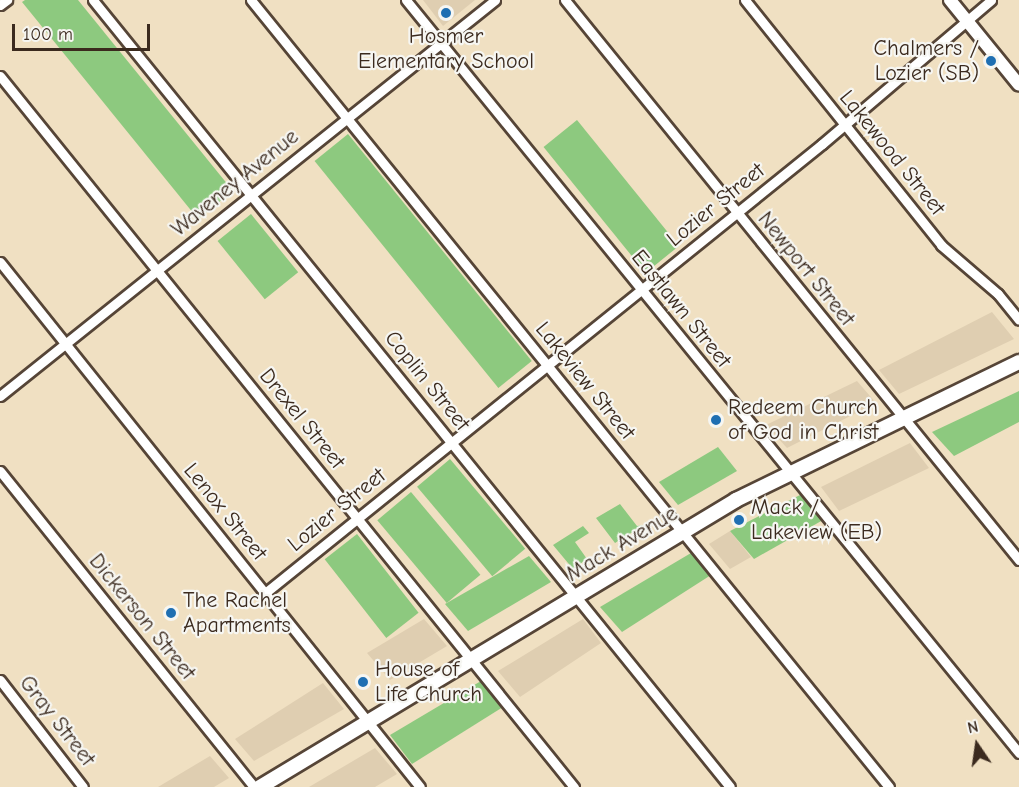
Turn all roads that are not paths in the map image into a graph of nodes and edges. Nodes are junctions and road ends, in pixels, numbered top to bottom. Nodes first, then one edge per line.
1 (7, 0) edge
2 (93, 0) edge
3 (251, 0) edge
4 (406, 0) edge
5 (495, 0) edge
6 (565, 0) edge
7 (744, 0) edge
8 (950, 0) edge
9 (991, 0) edge
10 (0, 5) edge
11 (967, 21) junction
12 (441, 43) junction
13 (0, 76) edge
14 (1019, 86) edge
15 (347, 119) junction
16 (845, 125) junction
17 (251, 196) junction
18 (735, 214) junction
19 (0, 262) edge
20 (158, 271) junction
21 (641, 290) junction
22 (1019, 320) edge
23 (66, 344) junction
24 (1019, 362) edge
25 (547, 366) junction
26 (0, 396) edge
27 (902, 419) junction
28 (451, 443) junction
29 (0, 471) edge
30 (790, 473) junction
31 (357, 519) junction
32 (682, 532) junction
33 (1019, 560) edge
34 (265, 593) junction
35 (575, 596) junction
36 (470, 660) junction
37 (0, 680) edge
38 (368, 722) junction
39 (1019, 753) edge
40 (83, 787) edge
41 (254, 787) edge
42 (260, 787) edge
43 (420, 787) edge
44 (574, 787) edge
45 (730, 787) edge
46 (889, 787) edge

1 - 10 street
2 - 17 street, Coplin Street
3 - 15 street, Lakeview Street
4 - 12 street, Eastlawn Street
5 - 12 street, Waveney Avenue
6 - 18 street, Newport Street
7 - 16 street, Lakewood Street
8 - 11 street
9 - 11 street, Lozier Street
11 - 14 street
11 - 16 street, Lozier Street
12 - 15 street, Waveney Avenue
12 - 21 street, Eastlawn Street
13 - 20 street, Drexel Street
15 - 17 street, Waveney Avenue
15 - 25 street, Lakeview Street
16 - 18 street, Lozier Street
16 - 22 street, Lakewood Street
17 - 20 street, Waveney Avenue
17 - 28 street, Coplin Street
18 - 21 street, Lozier Street
18 - 27 street, Newport Street
19 - 23 street, Lenox Street
20 - 23 street, Waveney Avenue
20 - 31 street, Drexel Street
21 - 25 street, Lozier Street
21 - 30 street, Eastlawn Street
23 - 26 street, Waveney Avenue
23 - 34 street, Lenox Street
24 - 27 main road, Mack Avenue
25 - 28 street, Lozier Street
25 - 32 street, Lakeview Street
27 - 30 main road, Mack Avenue
27 - 33 street, Newport Street
28 - 31 street, Lozier Street
28 - 35 street, Coplin Street
29 - 41 street, Dickerson Street
30 - 32 main road, Mack Avenue
30 - 39 street, Eastlawn Street
31 - 34 street, Lozier Street
31 - 36 street, Drexel Street
32 - 35 main road, Mack Avenue
32 - 46 street, Lakeview Street
34 - 38 street, Lenox Street
35 - 36 main road, Mack Avenue
35 - 45 street, Coplin Street
36 - 38 main road, Mack Avenue
36 - 44 street, Drexel Street
37 - 40 street, Gray Street
38 - 42 main road, Mack Avenue
38 - 43 street, Lenox Street

